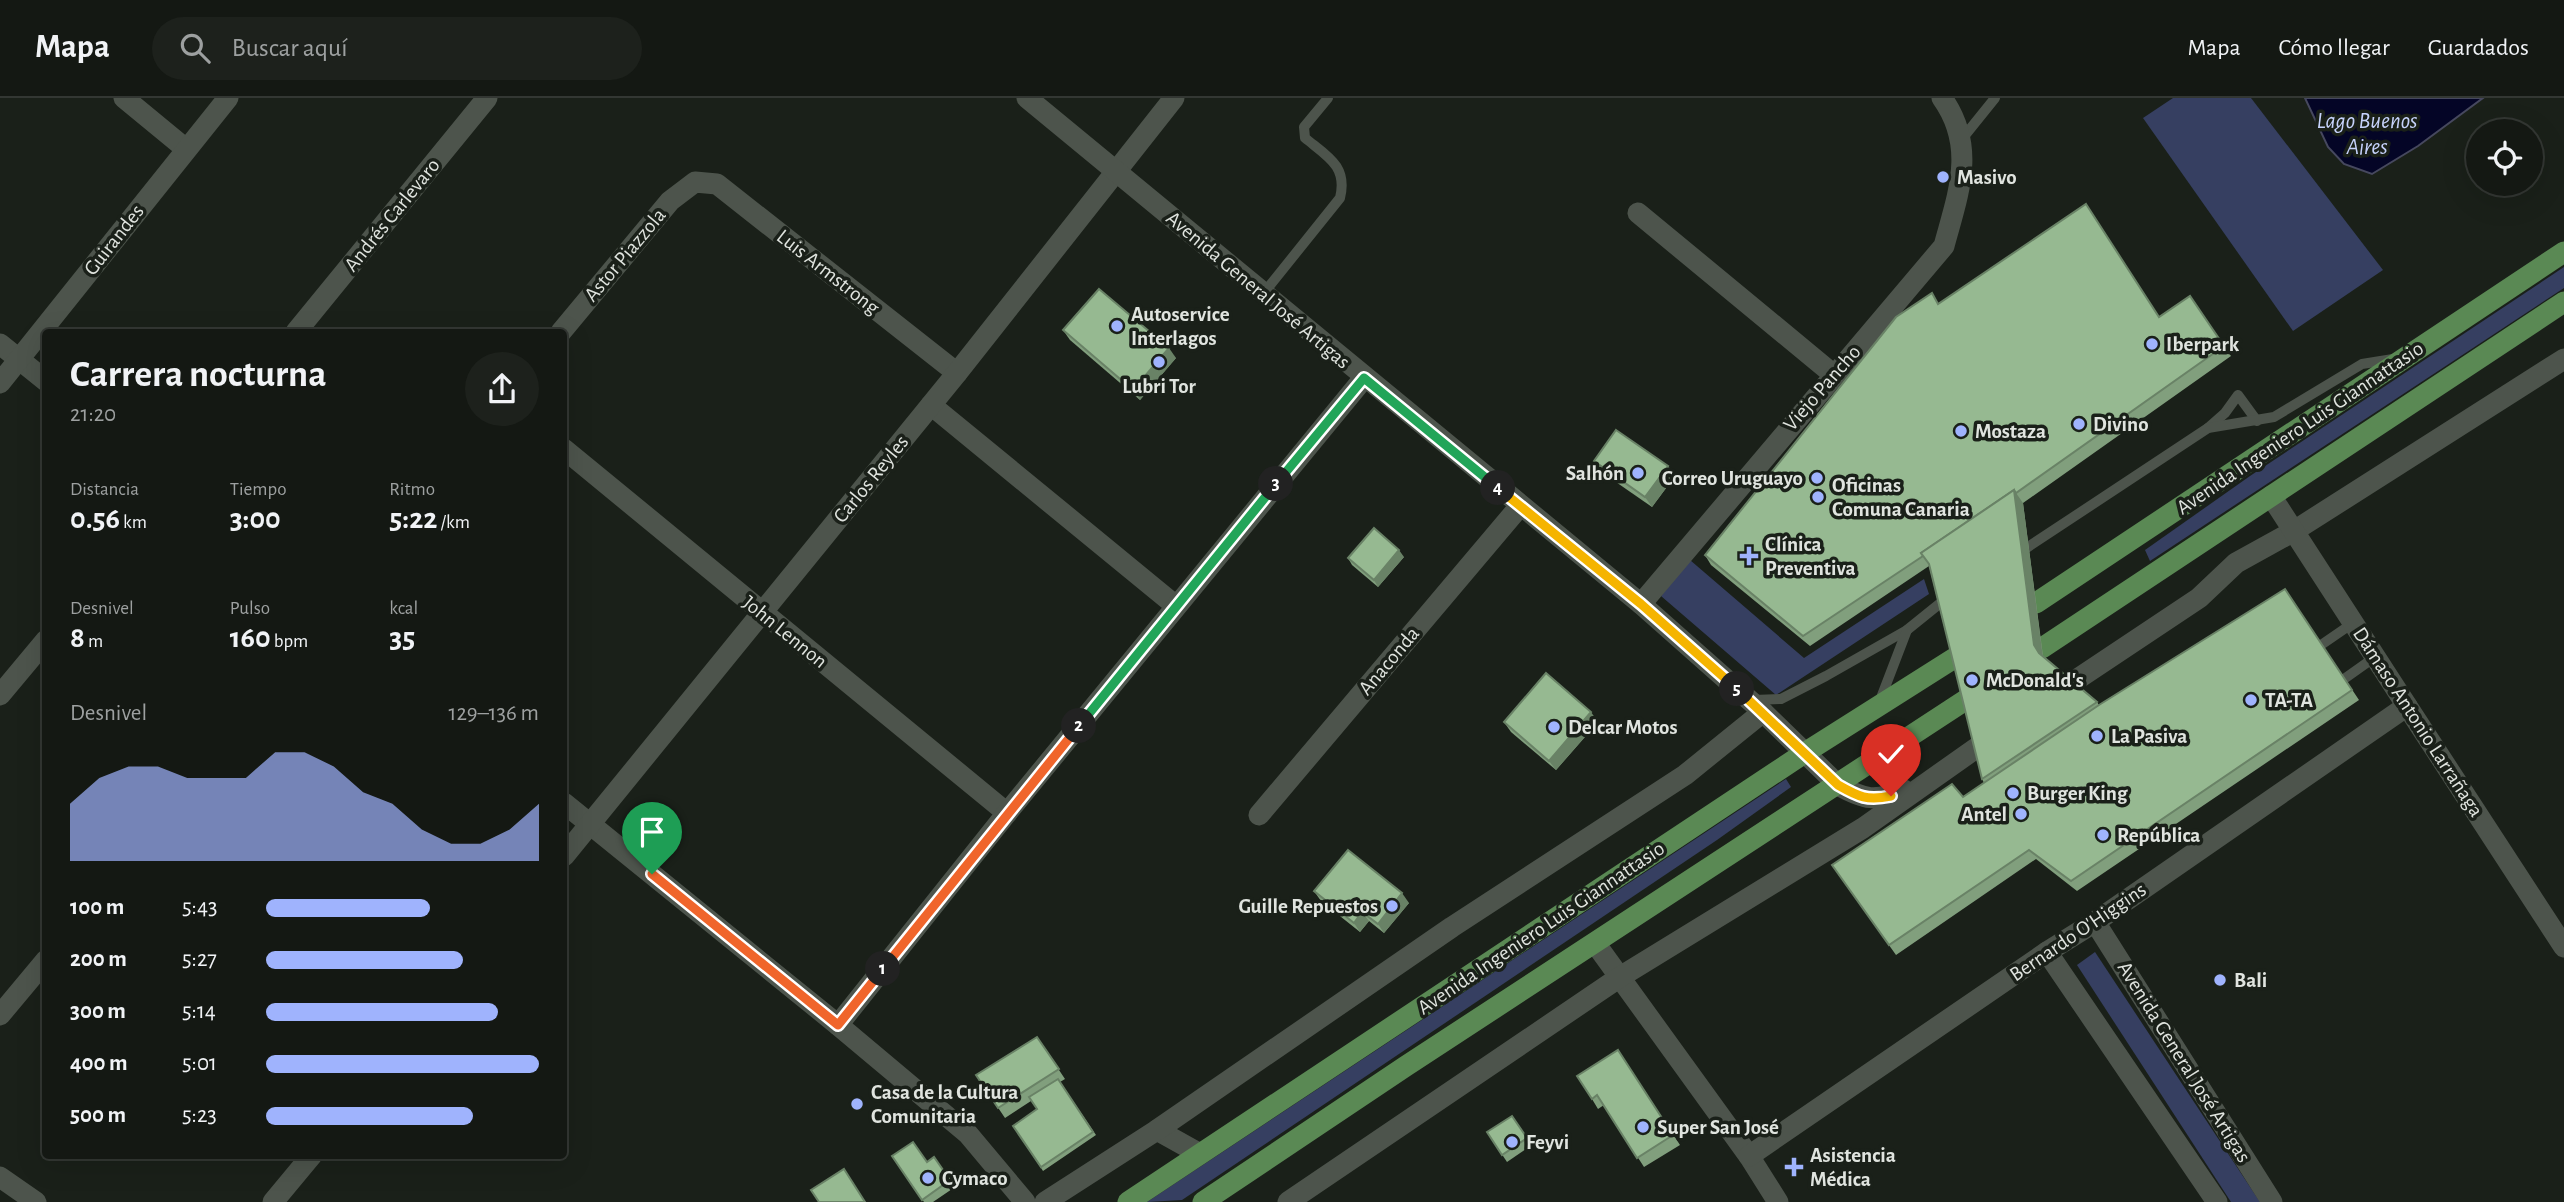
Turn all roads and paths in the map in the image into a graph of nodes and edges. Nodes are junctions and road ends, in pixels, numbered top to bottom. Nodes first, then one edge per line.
1 (124, 98) edge
2 (228, 98) edge
3 (488, 98) edge
4 (1027, 98) edge
5 (1174, 98) edge
6 (1328, 98) edge
7 (1942, 98) edge
8 (1995, 98) edge
9 (1962, 147) junction
10 (186, 149) junction
11 (1115, 170) junction
12 (695, 182) joint
13 (1637, 213) dead end
14 (2564, 252) edge
15 (1264, 294) junction
16 (2564, 302) edge
17 (44, 329) edge
18 (298, 329) edge
19 (563, 329) edge
20 (42, 331) edge
21 (0, 344) edge
22 (2403, 358) junction
23 (2564, 359) edge
24 (19, 360) junction
25 (957, 373) junction
26 (1834, 375) junction
27 (42, 378) edge
28 (1364, 378) junction
29 (0, 383) edge
30 (931, 405) junction
31 (2258, 421) junction
32 (2208, 428) junction
33 (567, 451) edge
34 (2271, 496) junction
35 (1520, 506) junction
36 (2294, 531) junction
37 (2028, 547) dead end
38 (1943, 601) edge
39 (2036, 603) dead end
40 (1641, 604) junction
41 (1177, 606) junction
42 (762, 613) junction
43 (2353, 623) junction
44 (1907, 630) junction
45 (42, 645) edge
46 (2321, 645) edge
47 (2042, 648) dead end
48 (1956, 657) edge
49 (2375, 657) junction
50 (2344, 679) edge
51 (2070, 684) edge
52 (0, 695) edge
53 (1967, 699) edge
54 (1756, 705) junction
55 (1877, 706) junction
56 (2407, 706) junction
57 (1979, 746) edge
58 (1806, 752) junction
59 (1942, 773) junction
60 (1838, 785) junction
61 (567, 805) edge
62 (1007, 813) junction
63 (1259, 816) dead end
64 (590, 824) junction
65 (567, 852) edge
66 (2095, 922) junction
67 (1595, 943) junction
68 (2564, 947) edge
69 (2047, 952) junction
70 (42, 965) edge
71 (1620, 977) junction
72 (0, 1015) edge
73 (838, 1025) junction
74 (1157, 1130) junction
75 (1200, 1154) junction
76 (1749, 1156) junction
77 (309, 1159) edge
78 (0, 1177) edge
79 (1316, 1195) edge
80 (36, 1202) edge
81 (273, 1202) edge
82 (1025, 1202) edge
83 (1045, 1202) edge
84 (1128, 1202) edge
85 (1203, 1202) edge
86 (1288, 1202) edge
87 (1777, 1202) edge
88 (2217, 1202) edge
89 (2272, 1202) edge

1 - 10 street
2 - 10 street, Guirandes
3 - 18 street, Andrés Carlevaro
4 - 11 street, Avenida General José Artigas
5 - 11 street, Carlos Reyles
6 - 15 lane
7 - 9 street
8 - 9 lane
9 - 26 street, Viejo Pancho
10 - 17 street, Guirandes
11 - 15 street, Avenida General José Artigas
11 - 25 street, Carlos Reyles
12 - 19 street, Astor Piazzola
12 - 25 street, Luis Armstrong
13 - 26 street
14 - 22 main road, Avenida Ingeniero Luis Giannattasio
15 - 28 street, Avenida General José Artigas
16 - 34 main road, Avenida Ingeniero Luis Giannattasio
20 - 24 street, Guirandes
21 - 24 street
22 - 31 lane
22 - 39 main road, Avenida Ingeniero Luis Giannattasio
23 - 36 street
24 - 27 street
24 - 29 street, Guirandes
25 - 30 street, Carlos Reyles
26 - 40 street, Viejo Pancho
28 - 35 street, Avenida General José Artigas
28 - 41 street
30 - 41 street
30 - 42 street, Carlos Reyles
31 - 32 lane
31 - 32 lane
32 - 37 lane
33 - 42 street, John Lennon
34 - 36 street, Dámaso Antonio Larrañaga
34 - 47 main road, Avenida Ingeniero Luis Giannattasio
35 - 40 street, Avenida General José Artigas
35 - 63 street, Anaconda
36 - 43 street, Dámaso Antonio Larrañaga
36 - 51 street
38 - 44 lane
40 - 54 street, Avenida General José Artigas
41 - 62 street
42 - 62 street, John Lennon
42 - 64 street, Carlos Reyles
43 - 46 lane
43 - 49 street, Dámaso Antonio Larrañaga
44 - 54 lane
44 - 55 lane
45 - 52 street
48 - 55 main road, Avenida Ingeniero Luis Giannattasio
49 - 50 lane
49 - 56 street, Dámaso Antonio Larrañaga
53 - 60 main road, Avenida Ingeniero Luis Giannattasio
54 - 58 street, Avenida General José Artigas
54 - 74 street
55 - 58 main road, Avenida Ingeniero Luis Giannattasio
56 - 66 street, Bernardo O'Higgins
56 - 68 street, Dámaso Antonio Larrañaga
57 - 59 street
58 - 60 street, Avenida General José Artigas
58 - 75 main road, Avenida Ingeniero Luis Giannattasio
59 - 60 street
59 - 71 street
60 - 67 main road, Avenida Ingeniero Luis Giannattasio
61 - 64 street
62 - 73 street
64 - 65 street, Carlos Reyles
64 - 73 street
66 - 69 street, Bernardo O'Higgins
66 - 89 street, Avenida General José Artigas
67 - 71 street
67 - 85 main road, Avenida Ingeniero Luis Giannattasio
69 - 76 street, Bernardo O'Higgins
69 - 88 street
70 - 72 street
71 - 76 street
71 - 79 street
73 - 82 street
74 - 75 street
74 - 83 street
75 - 84 main road, Avenida Ingeniero Luis Giannattasio
76 - 87 street
77 - 81 street
78 - 80 street
79 - 86 street

